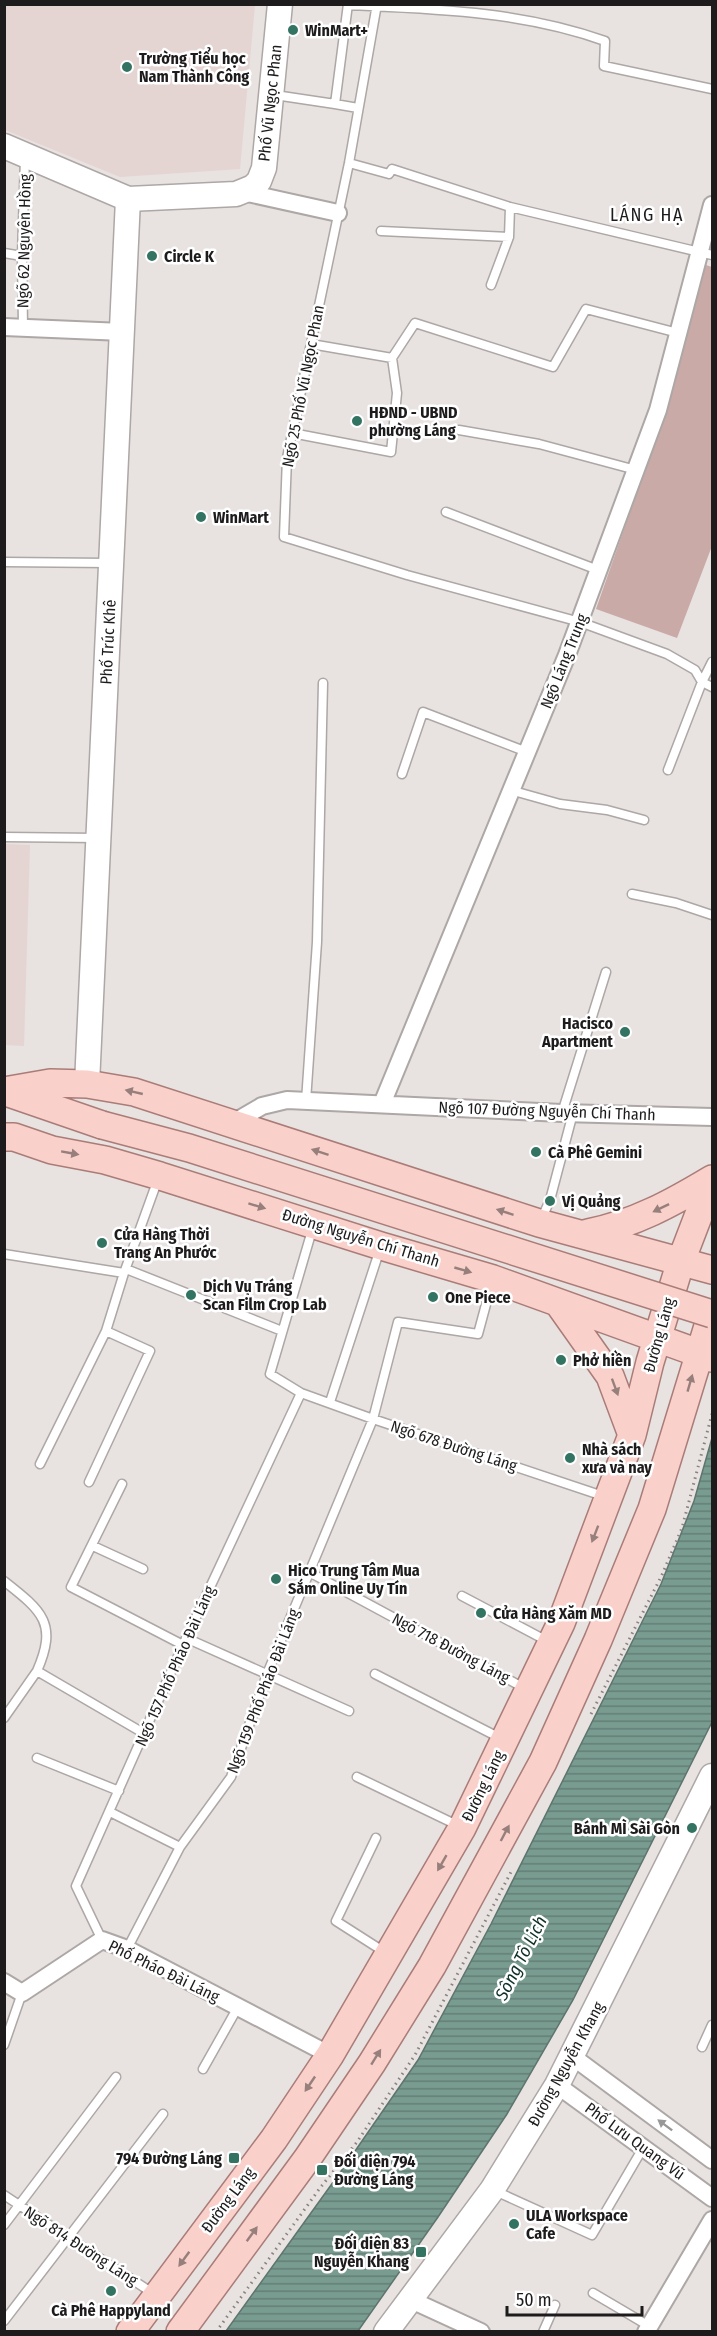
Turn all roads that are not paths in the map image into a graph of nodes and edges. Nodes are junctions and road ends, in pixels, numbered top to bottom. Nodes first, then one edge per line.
1 (280, 4) edge
2 (348, 5) edge
3 (377, 5) edge
4 (712, 89) edge
5 (271, 94) junction
6 (335, 104) junction
7 (358, 108) junction
8 (15, 150) edge
9 (349, 163) junction
10 (243, 192) junction
11 (128, 199) junction
12 (712, 206) edge
13 (510, 207) junction
14 (338, 213) junction
15 (381, 231) dead end
16 (509, 237) junction
17 (4, 253) edge
18 (706, 253) edge
19 (22, 256) junction
20 (491, 285) dead end
21 (4, 327) edge
22 (23, 328) junction
23 (123, 332) junction
24 (678, 333) junction
25 (311, 344) junction
26 (392, 358) junction
27 (459, 430) dead end
28 (292, 433) junction
29 (636, 470) junction
30 (446, 512) dead end
31 (4, 562) edge
32 (112, 563) junction
33 (598, 570) junction
34 (580, 622) junction
35 (712, 662) edge
36 (702, 682) junction
37 (323, 683) dead end
38 (712, 687) edge
39 (527, 752) junction
40 (668, 770) dead end
41 (402, 774) dead end
42 (510, 790) junction
43 (644, 820) dead end
44 (4, 837) edge
45 (98, 838) junction
46 (632, 894) dead end
47 (712, 915) edge
48 (606, 972) dead end
49 (87, 1084) junction
50 (4, 1091) edge
51 (306, 1101) junction
52 (382, 1104) junction
53 (568, 1113) junction
54 (712, 1117) edge
55 (233, 1123) junction
56 (102, 1125) junction
57 (9, 1137) edge
58 (160, 1176) junction
59 (712, 1179) edge
60 (314, 1223) junction
61 (539, 1223) junction
62 (582, 1235) junction
63 (381, 1246) junction
64 (4, 1254) edge
65 (681, 1261) junction
66 (712, 1270) edge
67 (125, 1271) junction
68 (493, 1279) junction
69 (522, 1290) junction
70 (559, 1304) junction
71 (712, 1313) edge
72 (106, 1331) junction
73 (282, 1331) junction
74 (658, 1338) junction
75 (706, 1355) edge
76 (301, 1393) junction
77 (330, 1402) junction
78 (373, 1419) junction
79 (632, 1435) junction
80 (40, 1464) dead end
81 (89, 1482) dead end
82 (122, 1484) dead end
83 (608, 1498) junction
84 (93, 1546) junction
85 (143, 1569) dead end
86 (309, 1572) junction
87 (4, 1581) edge
88 (462, 1596) dead end
89 (556, 1633) junction
90 (598, 1640) junction
91 (185, 1641) junction
92 (37, 1671) junction
93 (267, 1674) junction
94 (375, 1674) dead end
95 (529, 1691) junction
96 (349, 1711) dead end
97 (4, 1718) edge
98 (145, 1734) junction
99 (505, 1741) junction
100 (37, 1758) dead end
101 (712, 1776) edge
102 (357, 1777) dead end
103 (119, 1791) junction
104 (110, 1812) junction
105 (462, 1828) junction
106 (376, 1838) dead end
107 (180, 1847) junction
108 (102, 1940) junction
109 (127, 1949) junction
110 (389, 1955) junction
111 (4, 1982) edge
112 (22, 1993) junction
113 (238, 2007) junction
114 (712, 2025) edge
115 (4, 2045) edge
116 (702, 2047) dead end
117 (330, 2055) junction
118 (573, 2057) junction
119 (202, 2069) dead end
120 (116, 2077) dead end
121 (557, 2085) junction
122 (163, 2114) dead end
123 (643, 2148) junction
124 (712, 2160) edge
125 (492, 2190) junction
126 (4, 2195) edge
127 (712, 2198) edge
128 (19, 2205) junction
129 (712, 2220) edge
130 (4, 2225) edge
131 (68, 2237) junction
132 (593, 2293) dead end
133 (157, 2296) junction
134 (409, 2299) junction
135 (555, 2305) dead end
136 (4, 2321) edge
137 (648, 2329) edge
138 (130, 2331) edge
139 (180, 2331) edge
140 (386, 2331) edge
141 (480, 2331) edge
142 (543, 2331) edge

1 - 5 street, Phố Vũ Ngọc Phan
2 - 3 lane
2 - 6 lane
3 - 4 lane
3 - 7 lane, Ngõ 25 Phố Vũ Ngọc Phan
5 - 6 lane
5 - 10 street, Phố Vũ Ngọc Phan
6 - 7 lane
7 - 9 lane, Ngõ 25 Phố Vũ Ngọc Phan
8 - 11 street
8 - 19 lane, Ngõ 62 Nguyên Hồng
9 - 13 lane
9 - 14 lane, Ngõ 25 Phố Vũ Ngọc Phan
10 - 11 street
10 - 14 street
11 - 23 street, Phố Trúc Khê
12 - 18 street, Ngõ Láng Trung
13 - 16 lane
13 - 18 lane
14 - 25 lane, Ngõ 25 Phố Vũ Ngọc Phan
15 - 16 lane
16 - 20 lane
17 - 19 lane
18 - 24 street, Ngõ Láng Trung
19 - 22 lane, Ngõ 62 Nguyên Hồng
21 - 22 street
22 - 23 street
23 - 32 street, Phố Trúc Khê
24 - 26 lane
24 - 29 street, Ngõ Láng Trung
25 - 26 lane
25 - 28 lane, Ngõ 25 Phố Vũ Ngọc Phan
26 - 28 lane
27 - 29 lane
28 - 34 lane, Ngõ 25 Phố Vũ Ngọc Phan
29 - 33 street, Ngõ Láng Trung
30 - 33 lane
31 - 32 lane
32 - 45 street, Phố Trúc Khê
33 - 34 street, Ngõ Láng Trung
34 - 36 lane
34 - 39 street, Ngõ Láng Trung
35 - 36 lane
36 - 38 lane
36 - 40 lane
37 - 51 lane
39 - 41 lane
39 - 42 street, Ngõ Láng Trung
42 - 43 lane
42 - 52 street, Ngõ Láng Trung
44 - 45 lane
45 - 49 street, Phố Trúc Khê
46 - 47 lane
48 - 53 lane
49 - 50 main road
55 -> 49 main road
50 - 56 main road
51 - 52 street, Ngõ 107 Đường Nguyễn Chí Thanh
51 - 55 street, Ngõ 107 Đường Nguyễn Chí Thanh
52 - 53 street, Ngõ 107 Đường Nguyễn Chí Thanh
53 - 54 street, Ngõ 107 Đường Nguyễn Chí Thanh
53 - 61 lane
61 -> 55 main road
56 - 57 main road
56 - 71 main road, bridge
57 -> 58 main road, Đường Nguyễn Chí Thanh
58 -> 60 main road, Đường Nguyễn Chí Thanh
58 - 67 lane
59 -> 62 main road
59 - 65 main road, Đường Láng
60 - 63 main road, Đường Nguyễn Chí Thanh
60 - 73 lane
61 - 62 main road
61 - 69 main road
62 - 65 main road
63 -> 68 main road, Đường Nguyễn Chí Thanh
63 - 77 lane
64 - 67 lane
65 - 66 main road
65 - 74 main road, Đường Láng
67 - 72 lane
67 - 73 lane
68 - 69 main road, Đường Nguyễn Chí Thanh
68 - 78 lane, Ngõ 159 Phố Pháo Đài Láng
69 - 70 main road, Đường Nguyễn Chí Thanh
70 - 74 main road, Đường Nguyễn Chí Thanh
70 -> 79 main road
71 - 75 main road
72 - 80 lane
72 - 81 lane
73 - 76 lane, Ngõ 678 Đường Láng
74 - 75 main road, Đường Nguyễn Chí Thanh
74 - 79 main road, Đường Láng
90 -> 75 main road
76 - 77 lane, Ngõ 678 Đường Láng
76 - 91 lane, Ngõ 157 Phố Pháo Đài Láng
77 - 78 lane, Ngõ 678 Đường Láng
78 - 83 lane, Ngõ 678 Đường Láng
78 - 86 lane, Ngõ 159 Phố Pháo Đài Láng
79 - 83 main road, Đường Láng
82 - 84 lane
83 -> 89 main road, Đường Láng
84 - 85 lane
84 - 91 lane
86 - 93 lane, Ngõ 159 Phố Pháo Đài Láng
86 - 95 lane, Ngõ 718 Đường Láng
87 - 92 lane
88 - 89 lane
89 - 90 main road
89 - 95 main road, Đường Láng
139 -> 90 main road
91 - 93 lane
91 - 98 lane, Ngõ 157 Phố Pháo Đài Láng
92 - 97 lane
92 - 98 lane
93 - 96 lane
93 - 107 lane, Ngõ 159 Phố Pháo Đài Láng
94 - 99 lane
95 - 99 main road, Đường Láng
98 - 103 lane, Ngõ 157 Phố Pháo Đài Láng
99 - 105 main road, Đường Láng
100 - 103 lane
101 - 118 street, Đường Nguyễn Khang
102 - 105 lane
103 - 104 lane, Ngõ 157 Phố Pháo Đài Láng
104 - 107 lane
104 - 108 lane, Ngõ 157 Phố Pháo Đài Láng
105 -> 110 main road, Đường Láng
106 - 110 lane
107 - 109 lane, Ngõ 159 Phố Pháo Đài Láng
108 - 109 street, Phố Pháo Đài Láng
108 - 112 street, Phố Pháo Đài Láng
109 - 113 street, Phố Pháo Đài Láng
110 - 117 main road, Đường Láng
111 - 112 street
112 - 115 lane
113 - 117 street, Phố Pháo Đài Láng
113 - 119 lane
114 - 116 lane
117 -> 133 main road, Đường Láng
118 - 121 street, Đường Nguyễn Khang
124 -> 118 street, Phố Lưu Quang Vũ
120 - 128 lane
121 - 123 street, Phố Lưu Quang Vũ
121 - 125 street, Đường Nguyễn Khang
122 - 131 lane
123 - 125 lane
123 - 127 street, Phố Lưu Quang Vũ
125 - 134 street, Đường Nguyễn Khang
126 - 128 lane, Ngõ 814 Đường Láng
128 - 130 lane
128 - 131 lane, Ngõ 814 Đường Láng
129 - 137 street
131 - 133 lane, Ngõ 814 Đường Láng
131 - 136 lane
132 - 137 lane
133 - 138 main road, Đường Láng
134 - 140 street, Đường Nguyễn Khang
134 - 141 street
135 - 142 lane

